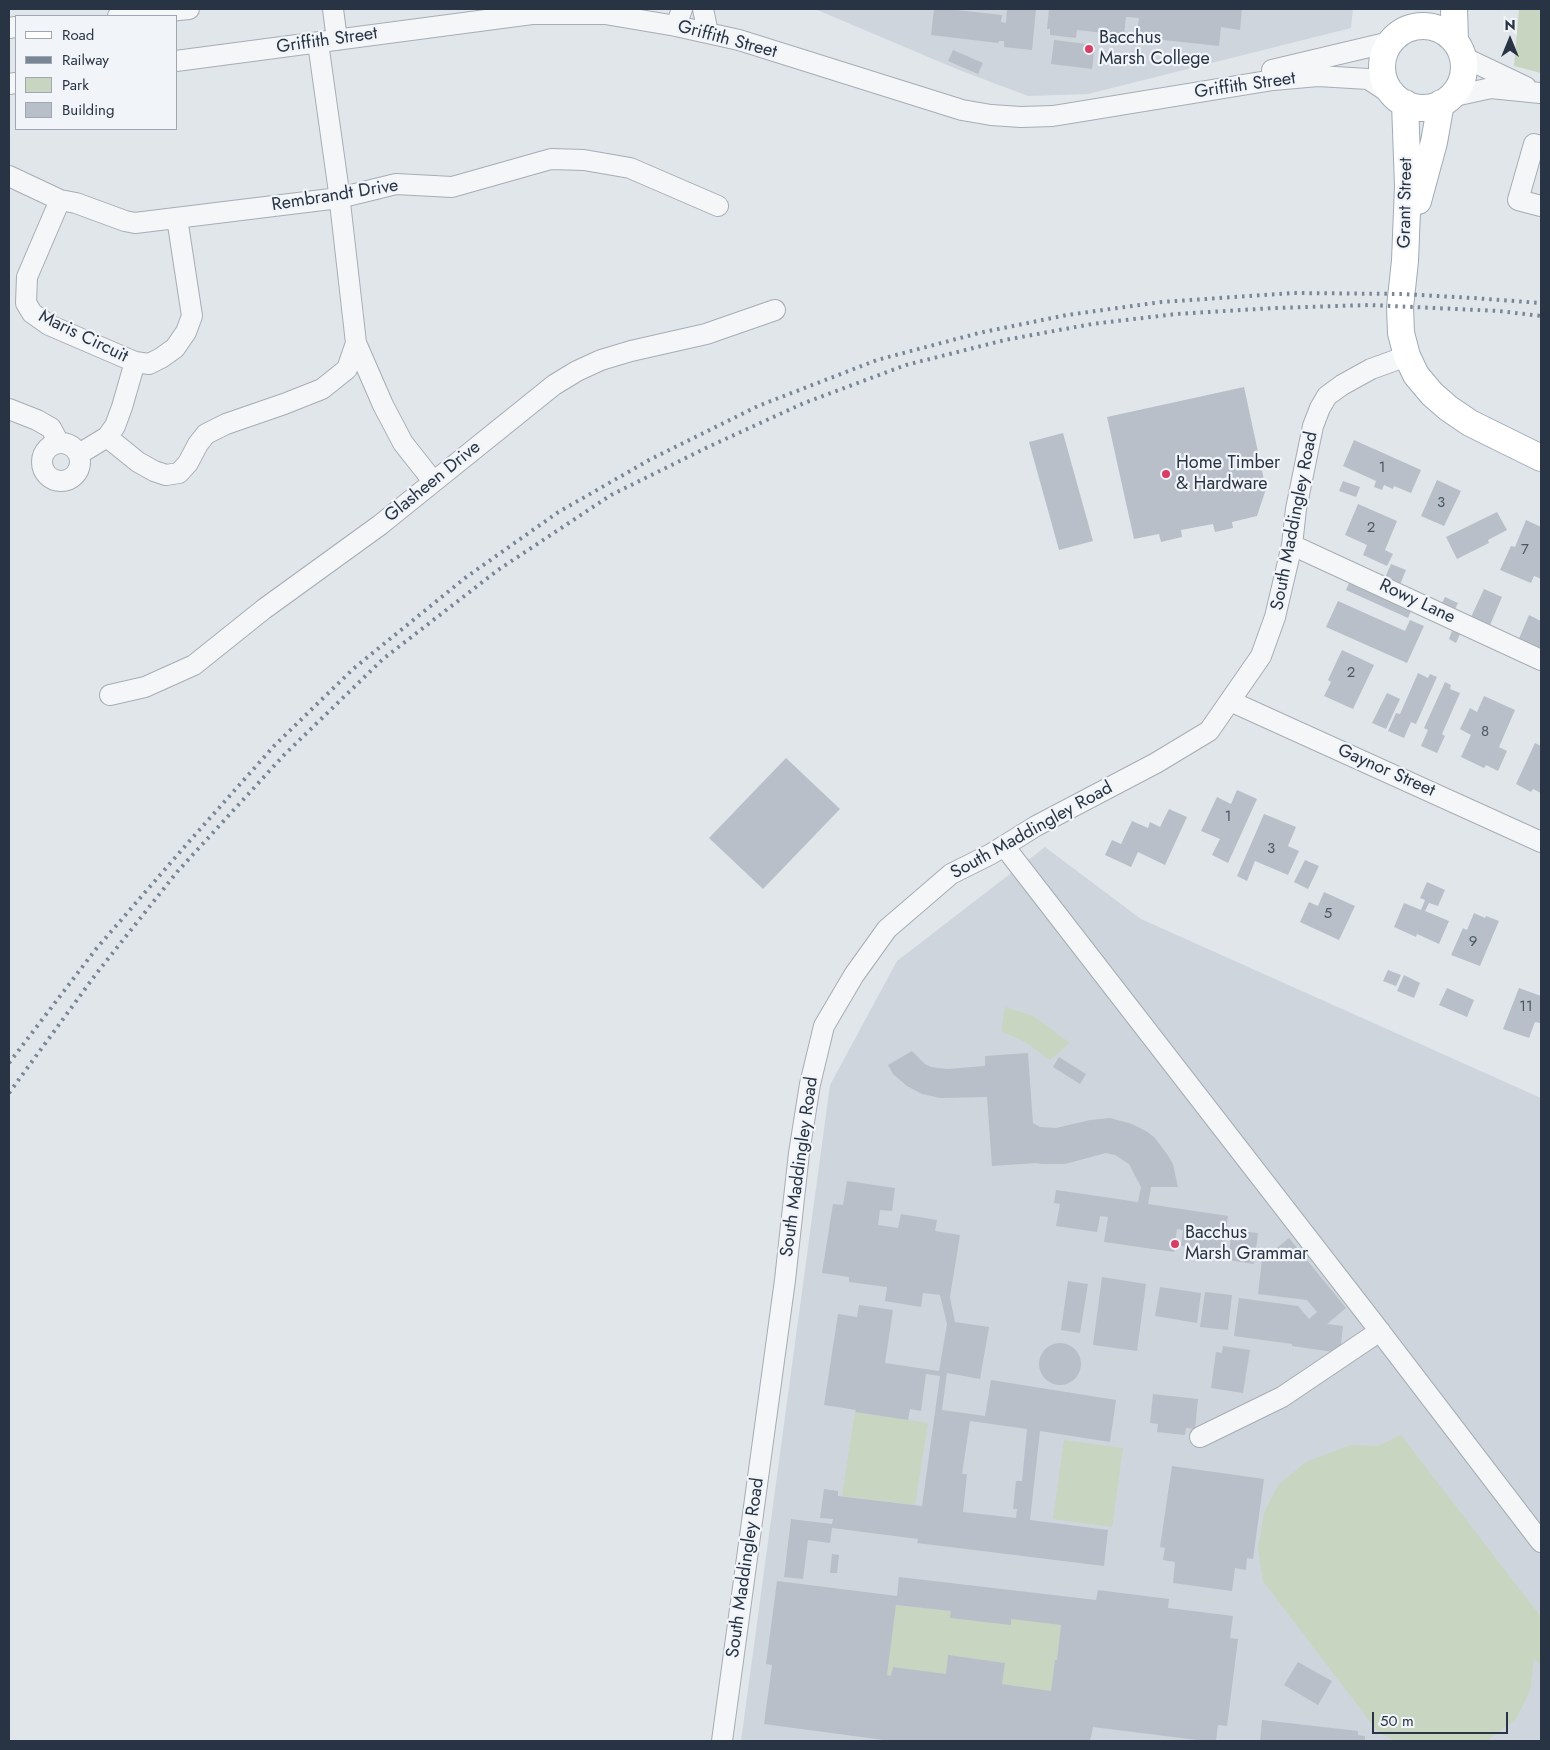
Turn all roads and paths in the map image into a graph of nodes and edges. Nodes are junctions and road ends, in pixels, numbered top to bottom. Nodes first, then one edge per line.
1 (189, 9) edge
2 (333, 9) edge
3 (703, 9) edge
4 (1454, 9) edge
5 (128, 15) edge
6 (679, 17) edge
7 (1417, 18) edge
8 (708, 33) junction
9 (328, 41) junction
10 (1390, 42) junction
11 (1459, 49) junction
12 (178, 61) edge
13 (1540, 94) edge
14 (1400, 100) junction
15 (1445, 100) junction
16 (1092, 110) junction
17 (1541, 146) edge
18 (9, 176) edge
19 (340, 198) junction
20 (60, 200) junction
21 (718, 206) dead end
22 (1541, 206) edge
23 (177, 218) junction
24 (1405, 261) junction
25 (775, 310) dead end
26 (356, 343) junction
27 (1407, 356) junction
28 (135, 362) junction
29 (9, 409) edge
30 (107, 437) junction
31 (59, 443) junction
32 (79, 454) junction
33 (1541, 458) edge
34 (433, 481) junction
35 (1292, 545) junction
36 (1541, 660) edge
37 (110, 695) dead end
38 (1230, 701) junction
39 (1541, 842) edge
40 (1004, 846) junction
41 (1380, 1331) junction
42 (1200, 1437) dead end
43 (1541, 1542) edge
44 (722, 1741) edge

1 - 5 street
2 - 9 street
3 - 8 street
4 - 11 main road
6 - 8 street, Griffith Street
6 - 9 street, Griffith Street
7 - 10 main road
7 - 11 main road
8 - 16 street, Griffith Street
9 - 12 street, Griffith Street
9 - 19 street
10 - 14 main road
10 - 16 street, Griffith Street
11 - 13 street
11 - 15 main road
13 - 15 street
14 - 15 main road
14 - 16 street, Griffith Street
14 - 24 main road, Grant Street
15 - 24 main road, Grant Street
17 - 22 street
18 - 20 street, Rembrandt Drive
19 - 21 street, Rembrandt Drive
19 - 23 street, Rembrandt Drive
19 - 26 street
20 - 23 street, Rembrandt Drive
20 - 28 street, Maris Circuit
23 - 28 street, Maris Circuit
24 - 27 main road
25 - 34 street, Glasheen Drive
26 - 30 street
26 - 34 street
27 - 33 main road
27 - 35 street, South Maddingley Road
28 - 30 street
29 - 31 street
30 - 32 street
31 - 32 street
31 - 32 street
34 - 37 street, Glasheen Drive
35 - 36 street, Rowy Lane
35 - 38 street, South Maddingley Road
38 - 39 street, Gaynor Street
38 - 40 street, South Maddingley Road
40 - 41 street
40 - 44 street, South Maddingley Road
41 - 42 street
41 - 43 street

